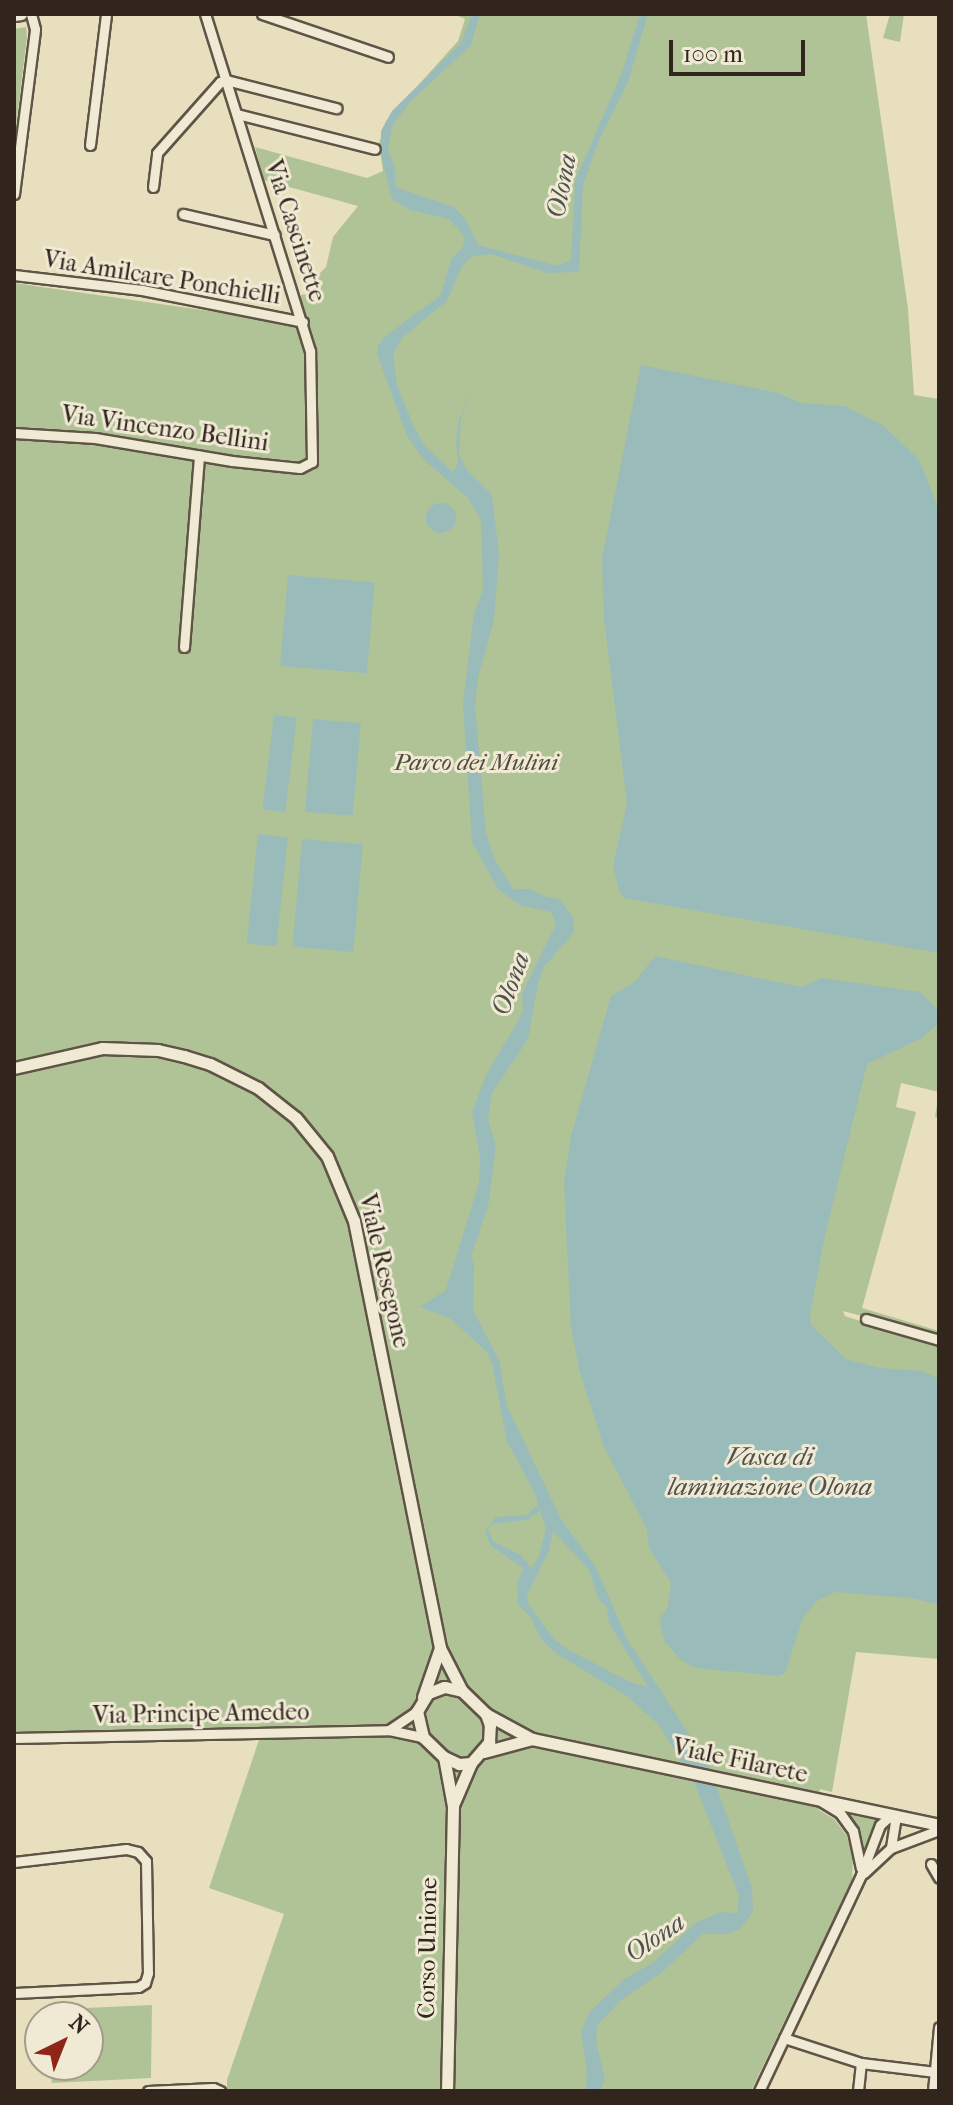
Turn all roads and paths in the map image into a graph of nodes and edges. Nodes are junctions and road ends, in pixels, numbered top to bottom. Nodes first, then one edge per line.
1 (21, 14) edge
2 (31, 14) edge
3 (106, 14) edge
4 (205, 14) edge
5 (262, 14) edge
6 (14, 15) edge
7 (388, 57) dead end
8 (226, 80) junction
9 (336, 108) dead end
10 (237, 114) junction
11 (90, 145) dead end
12 (375, 149) dead end
13 (153, 187) dead end
14 (14, 194) edge
15 (183, 214) dead end
16 (275, 235) junction
17 (14, 275) edge
18 (303, 322) junction
19 (14, 433) edge
20 (199, 456) junction
21 (310, 465) joint
22 (184, 647) dead end
23 (14, 1068) edge
24 (866, 1319) dead end
25 (939, 1340) edge
26 (440, 1648) junction
27 (462, 1691) junction
28 (423, 1698) junction
29 (417, 1711) junction
30 (486, 1714) junction
31 (389, 1730) junction
32 (423, 1737) junction
33 (14, 1738) edge
34 (532, 1739) junction
35 (484, 1752) junction
36 (444, 1757) junction
37 (471, 1763) junction
38 (821, 1801) junction
39 (453, 1806) junction
40 (891, 1815) junction
41 (939, 1828) edge
42 (891, 1848) junction
43 (14, 1862) edge
44 (931, 1864) dead end
45 (861, 1875) junction
46 (939, 1878) edge
47 (14, 1993) edge
48 (939, 2027) edge
49 (784, 2038) junction
50 (861, 2063) junction
51 (935, 2072) junction
52 (148, 2091) edge
53 (220, 2091) edge
54 (447, 2091) edge
55 (759, 2091) edge
56 (858, 2091) edge
57 (933, 2091) edge

1 - 6 street
2 - 14 street
3 - 11 street
4 - 8 street, Via Cascinette
5 - 7 street
8 - 9 street
8 - 10 street, Via Cascinette
8 - 13 street
10 - 12 street
10 - 16 street, Via Cascinette
15 - 16 street
16 - 18 street, Via Cascinette
17 - 18 street, Via Amilcare Ponchielli
18 - 21 street, Via Cascinette
19 - 20 street, Via Vincenzo Bellini
20 - 21 street, Via Vincenzo Bellini
20 - 22 street
23 - 26 street, Viale Resegone
24 - 25 street
26 - 27 street, Viale Resegone
26 - 28 street
27 - 28 street
27 - 30 street
28 - 29 street
29 - 31 street
29 - 32 street
30 - 34 street, Viale Filarete
30 - 35 street
31 - 32 street, Via Principe Amedeo
31 - 33 street, Via Principe Amedeo
32 - 36 street
34 - 35 street, Viale Filarete
34 - 38 street, Viale Filarete
35 - 37 street
36 - 37 street
36 - 39 street, Corso Unione
37 - 39 street, Corso Unione
38 - 40 street, Viale Filarete
38 - 45 street
39 - 54 street, Corso Unione
40 - 41 street, Viale Filarete
40 - 42 street
40 - 45 street
41 - 42 street
42 - 45 street
43 - 47 street
44 - 46 street
45 - 49 street
48 - 51 street
49 - 50 street
49 - 55 street
50 - 51 street
50 - 56 street
51 - 57 street
52 - 53 street

